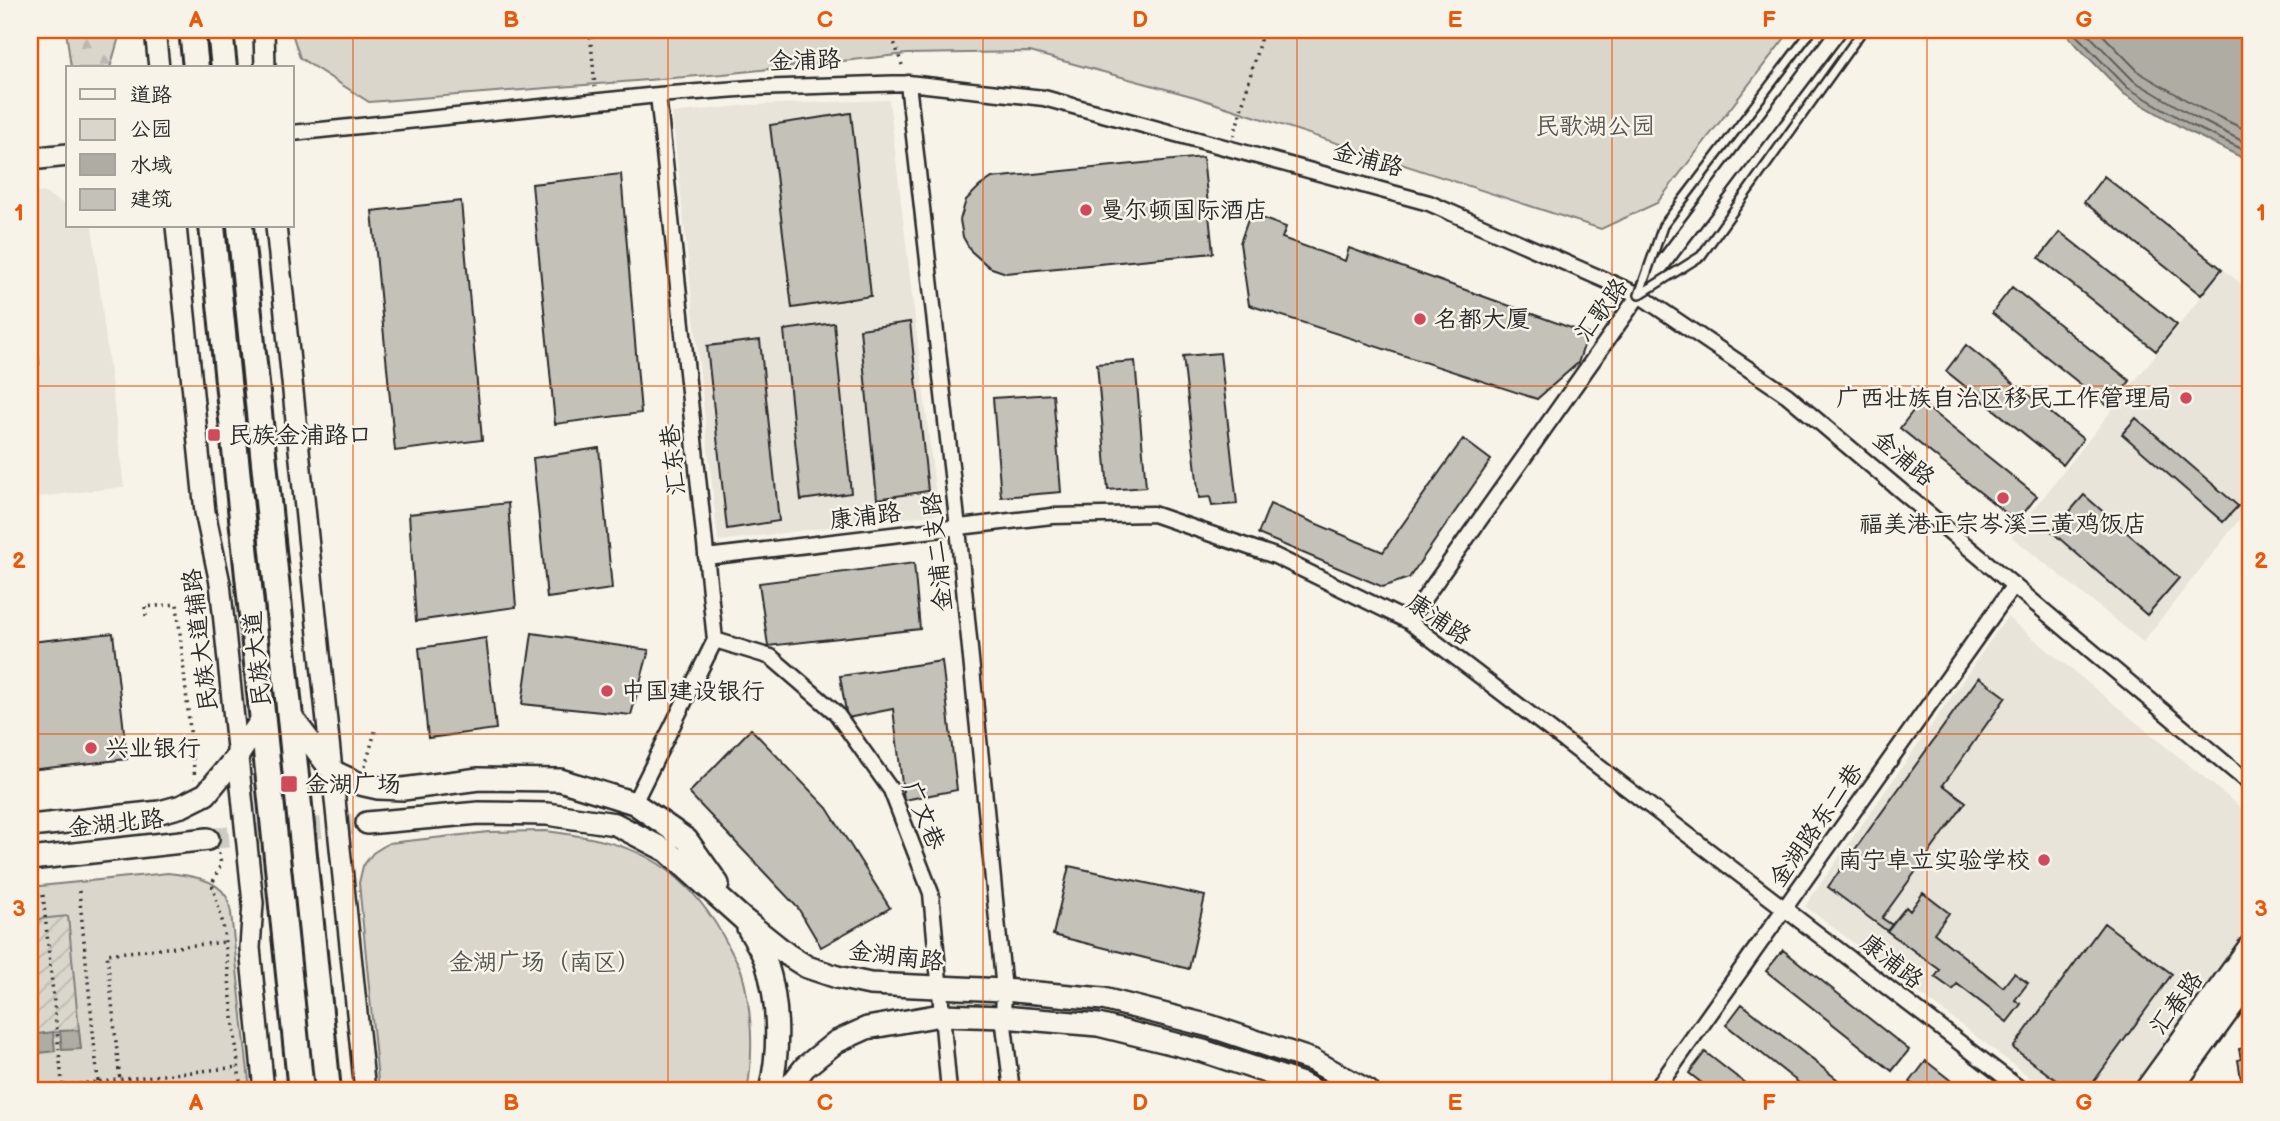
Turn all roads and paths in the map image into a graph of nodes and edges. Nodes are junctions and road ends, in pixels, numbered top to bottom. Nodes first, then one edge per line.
1 (155, 30) edge
2 (192, 30) edge
3 (220, 30) edge
4 (264, 30) edge
5 (590, 30) edge
6 (890, 30) edge
7 (1256, 30) edge
8 (1812, 30) edge
9 (1839, 30) edge
10 (1863, 30) edge
11 (159, 66) edge
12 (196, 66) edge
13 (224, 66) edge
14 (265, 66) edge
15 (908, 83) junction
16 (658, 95) junction
17 (596, 102) junction
18 (294, 133) edge
19 (1231, 149) junction
20 (66, 155) edge
21 (30, 159) edge
22 (176, 228) edge
23 (212, 228) edge
24 (240, 228) edge
25 (276, 228) edge
26 (1639, 295) junction
27 (958, 528) junction
28 (706, 557) junction
29 (2014, 584) junction
30 (1408, 621) junction
31 (715, 640) junction
32 (290, 715) junction
33 (263, 718) junction
34 (376, 728) dead end
35 (238, 755) junction
36 (332, 771) junction
37 (360, 784) junction
38 (2250, 784) edge
39 (634, 803) junction
40 (367, 824) tunnel mouth
41 (30, 826) edge
42 (208, 839) tunnel mouth
43 (30, 859) edge
44 (79, 891) dead end
45 (43, 895) dead end
46 (1785, 908) junction
47 (743, 919) junction
48 (225, 942) dead end
49 (2250, 946) edge
50 (2250, 981) edge
51 (940, 989) junction
52 (1004, 990) junction
53 (940, 1015) junction
54 (1003, 1017) junction
55 (239, 1067) dead end
56 (98, 1081) junction
57 (62, 1085) junction
58 (30, 1089) edge
59 (63, 1091) edge
60 (99, 1091) edge
61 (121, 1091) edge
62 (264, 1091) edge
63 (301, 1091) edge
64 (328, 1091) edge
65 (365, 1091) edge
66 (415, 1091) edge
67 (450, 1091) edge
68 (770, 1091) edge
69 (786, 1091) edge
70 (948, 1091) edge
71 (1012, 1091) edge
72 (1315, 1091) edge
73 (1368, 1091) edge
74 (1655, 1091) edge
75 (2023, 1091) edge
76 (2145, 1091) edge
77 (2170, 1091) edge

1 - 11 street
2 - 12 highway
3 - 13 highway
4 - 14 street
5 - 17 path
6 - 15 path
7 - 19 path
8 - 26 lane, bridge
9 - 26 street, 汇歌路
10 - 26 lane, bridge
15 - 16 street, 金浦路
15 - 19 street, 金浦路
15 - 27 street, 金浦二支路
16 - 17 street, 金浦路
16 - 28 street, 汇东巷
17 - 18 street, 金浦路
19 - 26 street, 金浦路
20 - 21 main road
22 - 35 street, 民族大道辅路
23 - 33 highway, 民族大道
24 - 32 highway, 民族大道
25 - 36 street
26 - 29 street, 金浦路
26 - 30 street, 汇歌路
27 - 28 street, 康浦路
27 - 30 street, 康浦路
27 - 52 street, 金浦二支路
28 - 31 street, 汇东巷
29 - 38 street, 金浦路
29 - 46 street, 金湖路东二巷
30 - 46 street, 康浦路
31 - 39 street
31 - 51 street, 广文巷
32 - 36 main road
32 - 64 highway, 民族大道
33 - 35 main road
33 - 63 highway, 民族大道
34 - 37 path
35 - 41 main road
35 - 62 street, 民族大道辅路
36 - 37 main road
36 - 65 street
37 - 39 main road
39 - 47 main road
40 - 47 main road, 金湖南路
42 - 43 main road, 金湖北路
44 - 56 path
45 - 57 path
46 - 74 street, 金湖路东二巷
46 - 75 street, 康浦路
47 - 51 main road, 金湖南路
47 - 68 main road
48 - 61 path
49 - 76 main road, 汇春路
50 - 77 main road, 汇春路
51 - 52 main road, 金湖南路
51 - 53 street, 广文巷
52 - 54 street, 金浦二支路
52 - 73 main road, 金湖南路
53 - 54 main road
53 - 69 main road
53 - 70 street, 广文巷
54 - 71 street, 金浦二支路
54 - 72 main road
55 - 56 path
56 - 57 path
56 - 60 path
57 - 58 path
57 - 59 path
66 - 67 path

